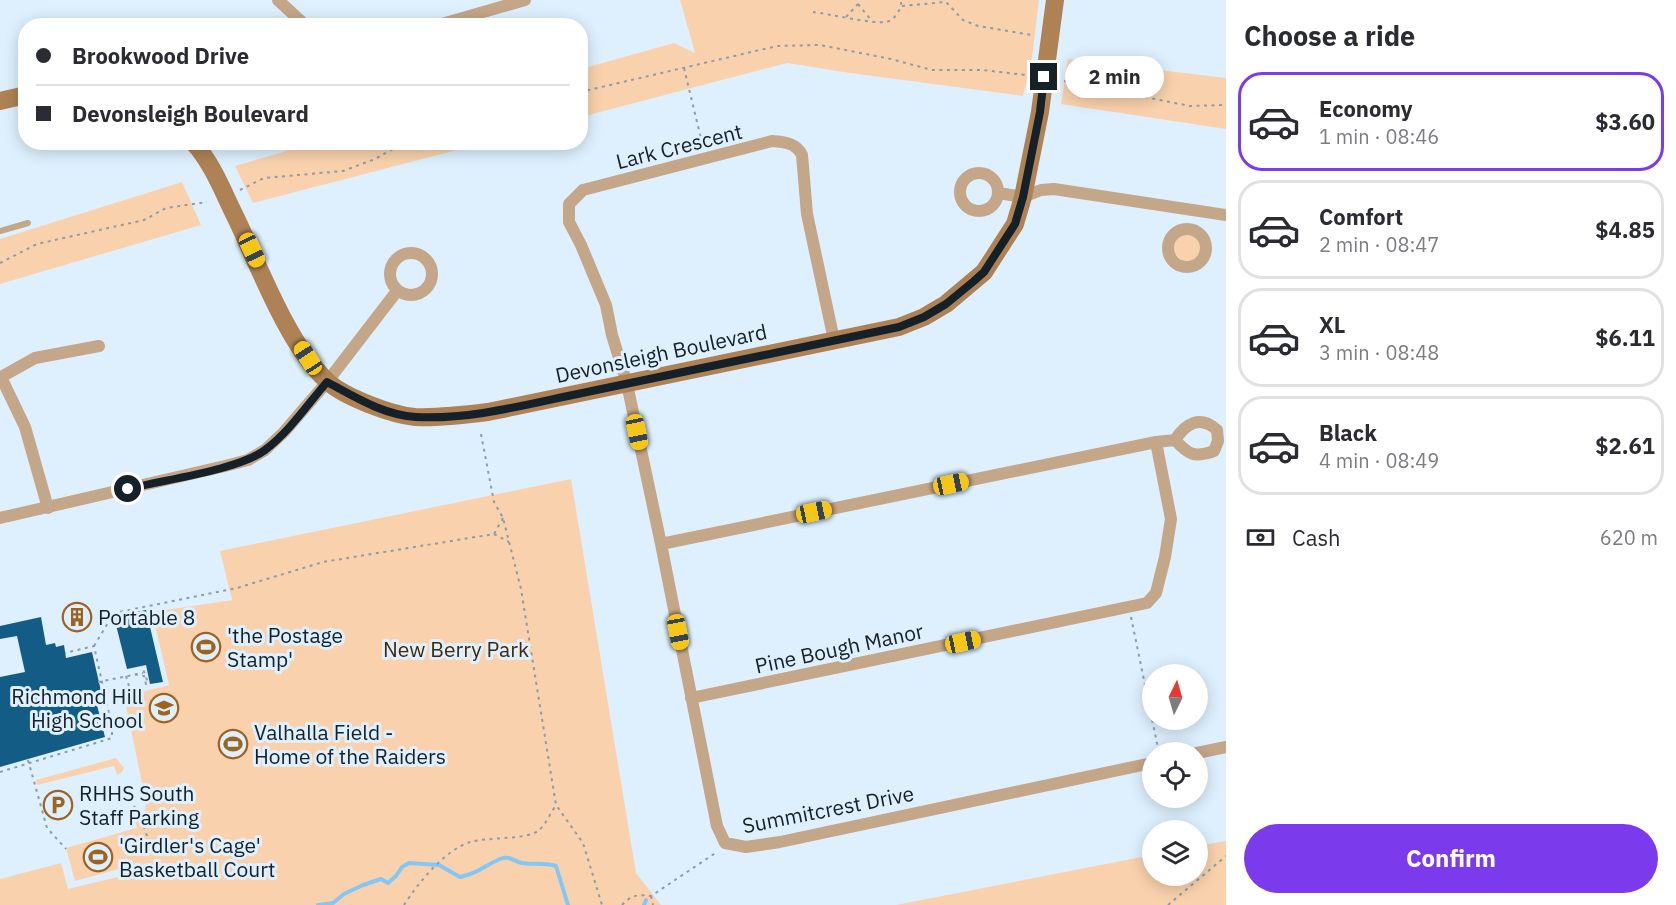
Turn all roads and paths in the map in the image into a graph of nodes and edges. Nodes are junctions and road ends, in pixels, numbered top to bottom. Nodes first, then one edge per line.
1 (278, 0) edge
2 (525, 0) edge
3 (902, 0) edge
4 (941, 0) edge
5 (1055, 0) edge
6 (858, 2) edge
7 (946, 2) junction
8 (902, 6) junction
9 (813, 12) dead end
10 (846, 17) junction
11 (297, 18) edge
12 (463, 18) edge
13 (872, 21) junction
14 (1032, 35) dead end
15 (684, 68) junction
16 (1026, 75) dead end
17 (1064, 81) dead end
18 (588, 90) edge
19 (18, 98) edge
20 (0, 101) edge
21 (1226, 105) edge
22 (199, 150) edge
23 (391, 150) edge
24 (706, 159) junction
25 (240, 190) dead end
26 (998, 193) dead end
27 (1023, 197) junction
28 (207, 202) dead end
29 (1196, 212) junction
30 (1226, 215) edge
31 (28, 223) dead end
32 (1192, 229) dead end
33 (0, 231) edge
34 (0, 263) edge
35 (397, 291) dead end
36 (834, 340) junction
37 (99, 346) dead end
38 (327, 382) junction
39 (627, 384) junction
40 (481, 434) dead end
41 (1176, 440) dead end
42 (1156, 442) junction
43 (48, 508) junction
44 (0, 518) edge
45 (503, 518) junction
46 (494, 534) junction
47 (510, 542) junction
48 (661, 544) junction
49 (1129, 609) junction
50 (94, 646) junction
51 (65, 653) dead end
52 (142, 666) dead end
53 (143, 673) junction
54 (135, 674) junction
55 (126, 676) junction
56 (100, 681) junction
57 (104, 693) junction
58 (94, 695) dead end
59 (691, 698) junction
60 (134, 703) dead end
61 (1157, 742) edge
62 (1226, 747) edge
63 (1208, 751) edge
64 (28, 761) junction
65 (1142, 765) edge
66 (0, 772) edge
67 (556, 805) junction
68 (134, 806) dead end
69 (147, 836) dead end
70 (730, 844) junction
71 (66, 849) dead end
72 (1226, 855) edge
73 (651, 896) junction
74 (404, 905) edge
75 (602, 905) edge
76 (621, 905) edge
77 (653, 905) edge
78 (1168, 905) edge

1 - 11 street
2 - 12 street
3 - 8 path
4 - 7 path
5 - 27 street, Devonsleigh Boulevard
6 - 10 path
6 - 13 path
7 - 8 path
7 - 14 path
8 - 13 path
9 - 10 path
10 - 13 path
15 - 16 path
15 - 18 path
15 - 24 path
17 - 21 path
19 - 20 street
22 - 38 street, Devonsleigh Boulevard
23 - 25 path
24 - 36 street, Lark Crescent
24 - 39 street, Lark Crescent
26 - 27 street
27 - 29 street
27 - 36 street, Devonsleigh Boulevard
28 - 34 path
29 - 30 street
29 - 32 street
31 - 33 lane
35 - 38 street
36 - 39 street, Devonsleigh Boulevard
37 - 43 street
38 - 39 street, Devonsleigh Boulevard
38 - 43 street
39 - 48 street, Summitcrest Drive
40 - 45 path
41 - 42 street
42 - 48 street
42 - 49 street, Pine Bough Manor
43 - 44 street
45 - 46 path
45 - 47 path
46 - 47 path
46 - 50 path
47 - 67 path
48 - 59 street, Summitcrest Drive
49 - 59 street, Pine Bough Manor
49 - 61 path
50 - 51 path
50 - 56 path
52 - 53 path
53 - 54 path
53 - 54 path
54 - 55 path
55 - 56 path
55 - 60 path
56 - 57 path
57 - 58 path
57 - 64 path
59 - 70 street, Summitcrest Drive
62 - 63 street
64 - 66 path
64 - 71 path
65 - 70 street, Summitcrest Drive
67 - 74 path
67 - 75 path
68 - 69 path
70 - 73 path
72 - 78 path
73 - 76 path
73 - 77 path

